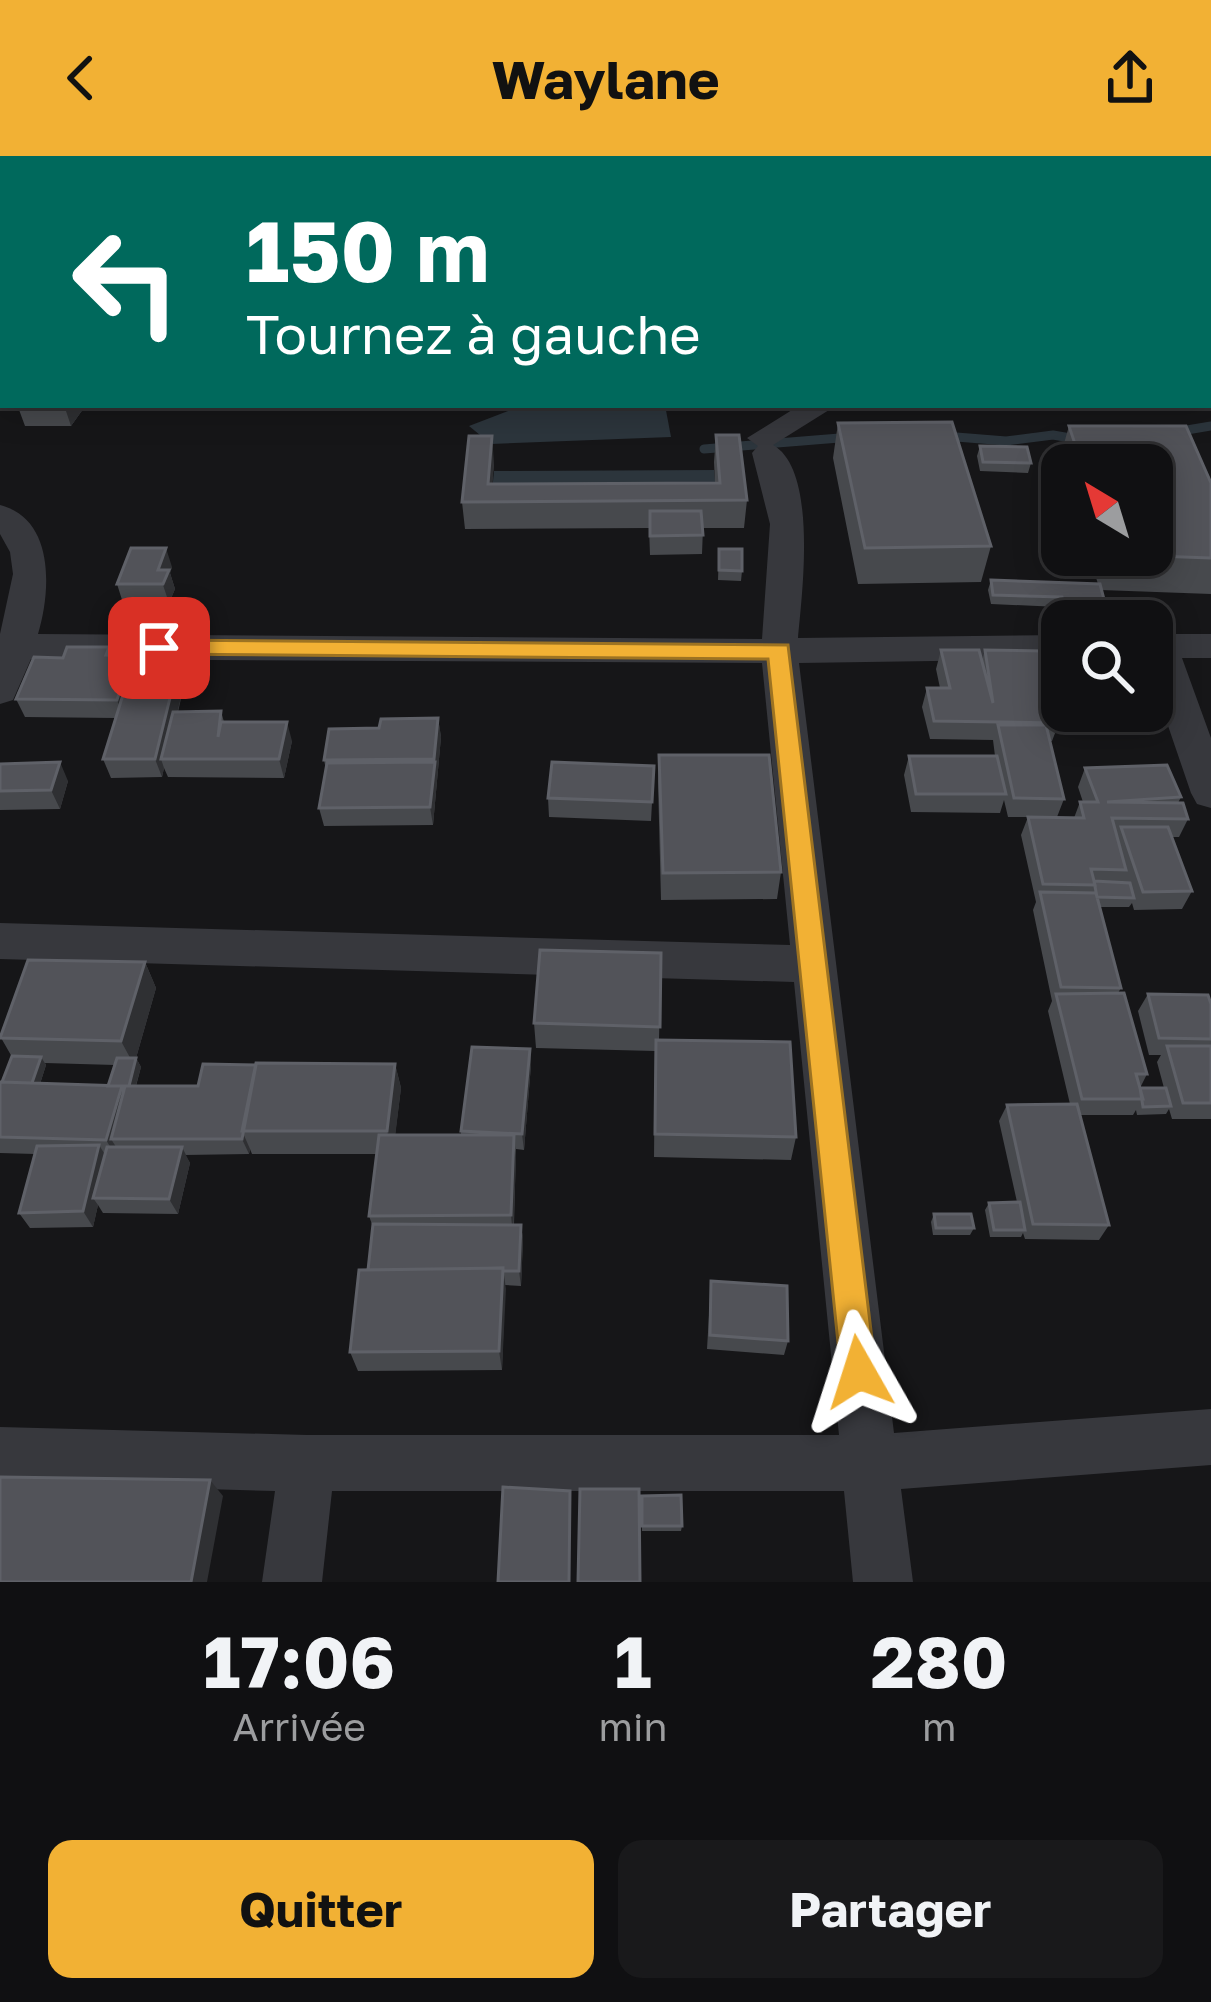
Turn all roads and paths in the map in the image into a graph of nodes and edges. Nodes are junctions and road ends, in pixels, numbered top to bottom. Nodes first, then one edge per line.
1 (818, 408) edge
2 (0, 515) edge
3 (8, 646) edge
4 (1173, 646) edge
5 (1211, 646) edge
6 (1041, 647) edge
7 (779, 651) junction
8 (0, 691) edge
9 (1173, 693) edge
10 (1211, 793) edge
11 (0, 941) edge
12 (814, 964) junction
13 (1211, 1437) edge
14 (0, 1455) edge
15 (307, 1463) junction
16 (868, 1463) junction
17 (292, 1582) edge
18 (883, 1582) edge

1 - 7 street
2 - 3 street
3 - 7 street
3 - 8 street
4 - 5 street
6 - 7 street
7 - 12 street
9 - 10 street
11 - 12 street
12 - 16 street
13 - 16 street
14 - 15 street
15 - 16 street
15 - 17 street
16 - 18 street

